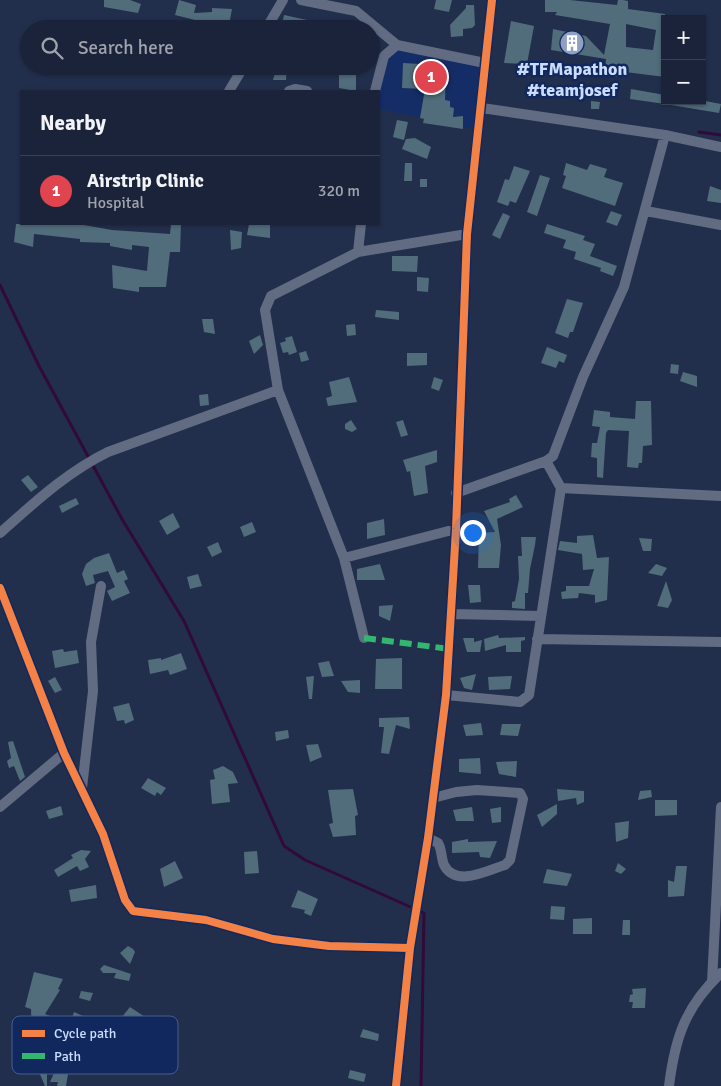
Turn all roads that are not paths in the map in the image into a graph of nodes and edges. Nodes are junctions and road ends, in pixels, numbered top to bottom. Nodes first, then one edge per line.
1 (283, 0) edge
2 (301, 0) edge
3 (492, 0) edge
4 (271, 20) edge
5 (367, 20) edge
6 (380, 31) edge
7 (397, 45) junction
8 (484, 63) junction
9 (380, 74) edge
10 (239, 75) edge
11 (380, 75) edge
12 (230, 90) edge
13 (376, 90) edge
14 (482, 108) junction
15 (665, 136) junction
16 (721, 147) edge
17 (646, 211) junction
18 (361, 225) edge
19 (721, 225) edge
20 (467, 234) junction
21 (358, 252) junction
22 (278, 390) junction
23 (546, 461) junction
24 (561, 488) junction
25 (456, 492) junction
26 (721, 496) edge
27 (456, 529) junction
28 (0, 532) edge
29 (344, 558) junction
30 (101, 586) dead end
31 (0, 588) edge
32 (452, 614) junction
33 (541, 616) junction
34 (364, 638) dead end
35 (537, 639) junction
36 (721, 642) edge
37 (446, 695) junction
38 (64, 752) junction
39 (82, 789) junction
40 (433, 798) junction
41 (0, 807) edge
42 (721, 807) edge
43 (428, 838) junction
44 (410, 948) junction
45 (721, 973) edge
46 (712, 982) junction
47 (396, 1086) edge
48 (669, 1086) edge

1 - 4 street
2 - 5 street
3 - 8 street
6 - 7 street
7 - 8 street
7 - 9 street
8 - 14 street
10 - 12 street
11 - 13 street
14 - 15 street
14 - 20 street
15 - 16 street
15 - 17 street
17 - 19 street
17 - 23 street
18 - 21 street
20 - 21 street
20 - 25 street
21 - 22 street
22 - 28 street
22 - 29 street
23 - 24 street
23 - 25 street
24 - 26 street
24 - 33 street
25 - 27 street
27 - 29 street
27 - 32 street
29 - 34 street
30 - 39 street
31 - 38 street
32 - 33 street
32 - 37 street
33 - 35 street
35 - 36 street
35 - 37 street
37 - 40 street
38 - 39 street
38 - 41 street
39 - 44 street
40 - 43 street
40 - 43 street
42 - 46 street
43 - 44 street
44 - 47 street
45 - 46 street
46 - 48 street

